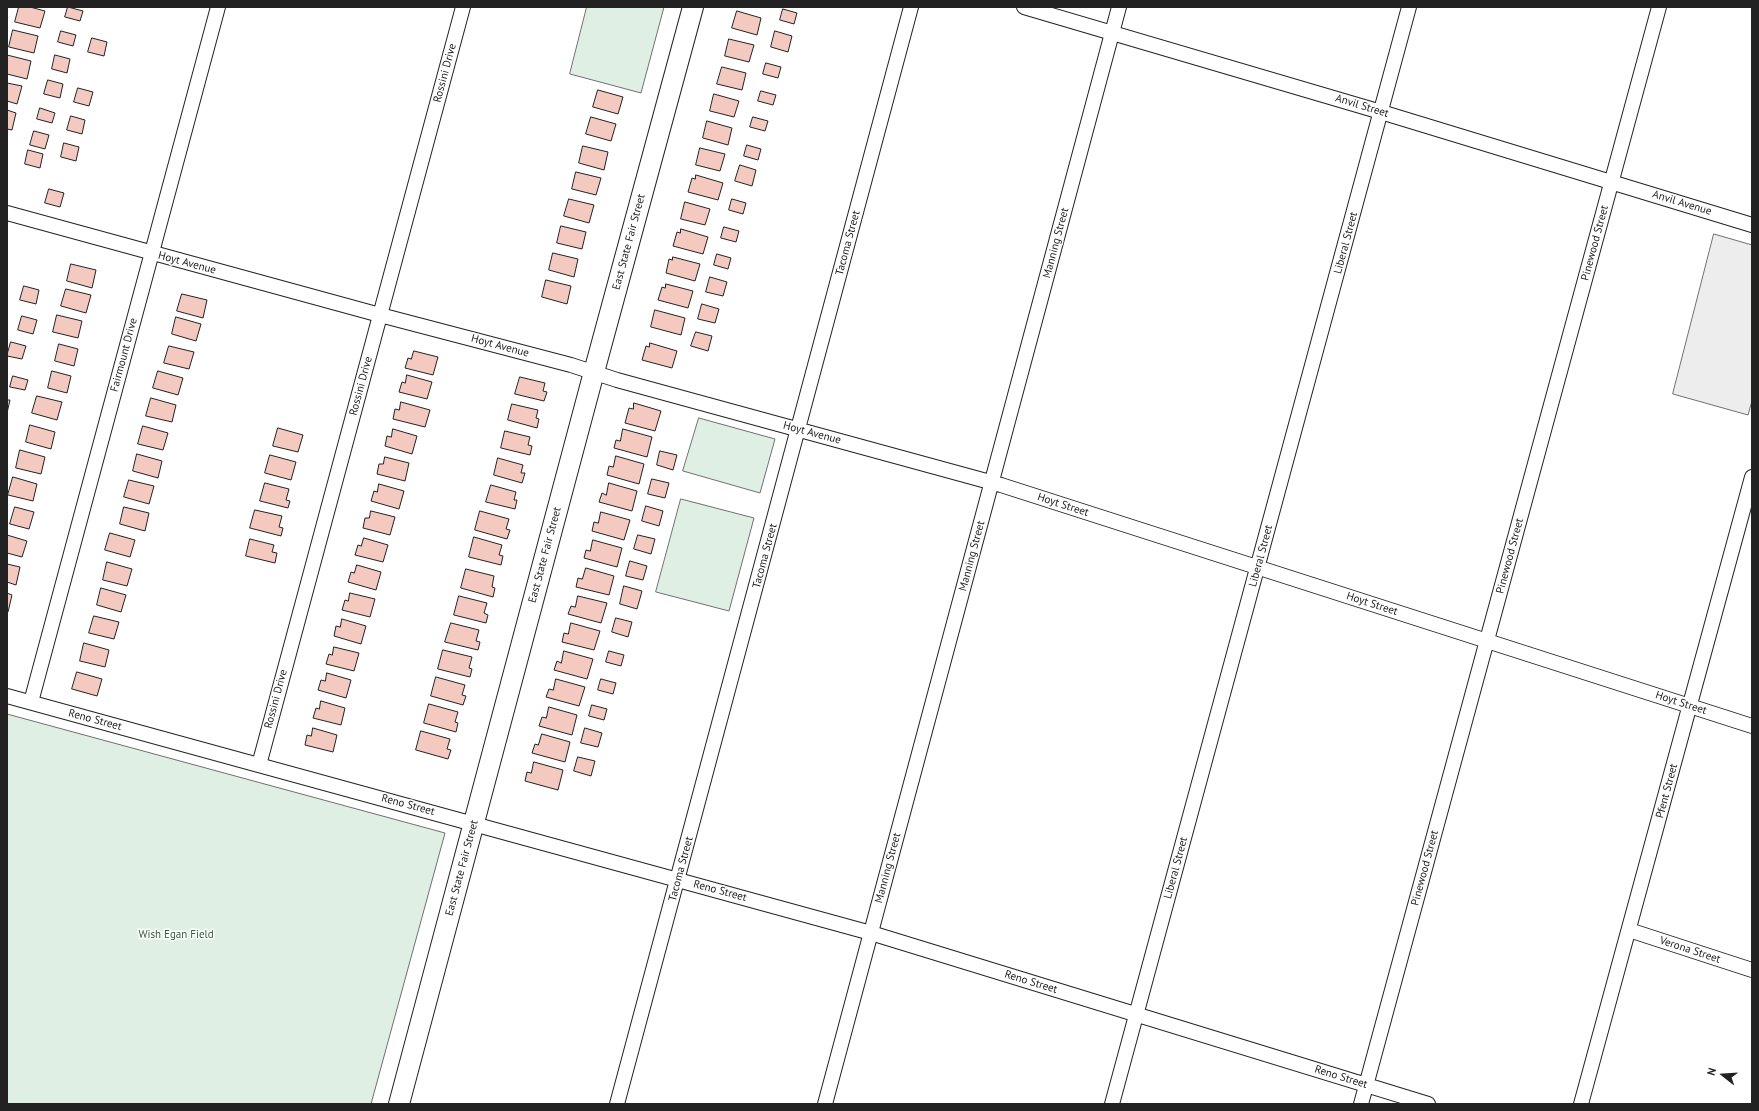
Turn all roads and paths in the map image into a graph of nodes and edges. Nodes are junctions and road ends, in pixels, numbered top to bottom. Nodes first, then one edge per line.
1 (218, 7) edge
2 (463, 7) edge
3 (694, 7) edge
4 (911, 7) edge
5 (1024, 7) edge
6 (1119, 7) edge
7 (1409, 7) edge
8 (1659, 7) edge
9 (1113, 32) junction
10 (1381, 112) junction
11 (1612, 181) junction
12 (7, 214) edge
13 (1752, 225) edge
14 (152, 253) junction
15 (380, 315) junction
16 (594, 372) junction
17 (799, 429) junction
18 (992, 483) junction
19 (1751, 485) edge
20 (1258, 567) junction
21 (1487, 641) junction
22 (7, 696) edge
23 (31, 702) junction
24 (1690, 706) junction
25 (1752, 726) edge
26 (259, 765) junction
27 (474, 823) junction
28 (678, 880) junction
29 (1629, 930) junction
30 (871, 933) junction
31 (1752, 970) edge
32 (1136, 1014) junction
33 (1366, 1085) junction
34 (399, 1104) edge
35 (617, 1104) edge
36 (825, 1104) edge
37 (1112, 1104) edge
38 (1361, 1104) edge
39 (1428, 1104) edge
40 (1581, 1104) edge

1 - 14 street, Fairmount Drive
2 - 15 street, Rossini Drive
3 - 16 street, East State Fair Street
4 - 17 street, Tacoma Street
5 - 9 street
6 - 9 street, Manning Street
7 - 10 street, Liberal Street
8 - 11 street, Pinewood Street
9 - 10 street, Anvil Street
9 - 18 street, Manning Street
10 - 11 street, Anvil Street
10 - 20 street, Liberal Street
11 - 13 street, Anvil Avenue
11 - 21 street, Pinewood Street
12 - 14 street, Hoyt Avenue
14 - 15 street, Hoyt Avenue
14 - 23 street, Fairmount Drive
15 - 16 street, Hoyt Avenue
15 - 26 street, Rossini Drive
16 - 17 street, Hoyt Avenue
16 - 27 street, East State Fair Street
17 - 18 street, Hoyt Avenue
17 - 28 street, Tacoma Street
18 - 20 street, Hoyt Street
18 - 30 street, Manning Street
19 - 24 street, Pfent Street
20 - 21 street, Hoyt Street
20 - 32 street, Liberal Street
21 - 24 street, Hoyt Street
21 - 33 street, Pinewood Street
22 - 23 street, Reno Street
23 - 26 street, Reno Street
24 - 25 street, Hoyt Street
24 - 29 street, Pfent Street
26 - 27 street, Reno Street
27 - 28 street, Reno Street
27 - 34 street, East State Fair Street
28 - 30 street, Reno Street
28 - 35 street, Tacoma Street
29 - 31 street, Verona Street
29 - 40 street, Pfent Street
30 - 32 street, Reno Street
30 - 36 street, Manning Street
32 - 33 street, Reno Street
32 - 37 street, Liberal Street
33 - 38 street, Pinewood Street
33 - 39 street, Reno Street

